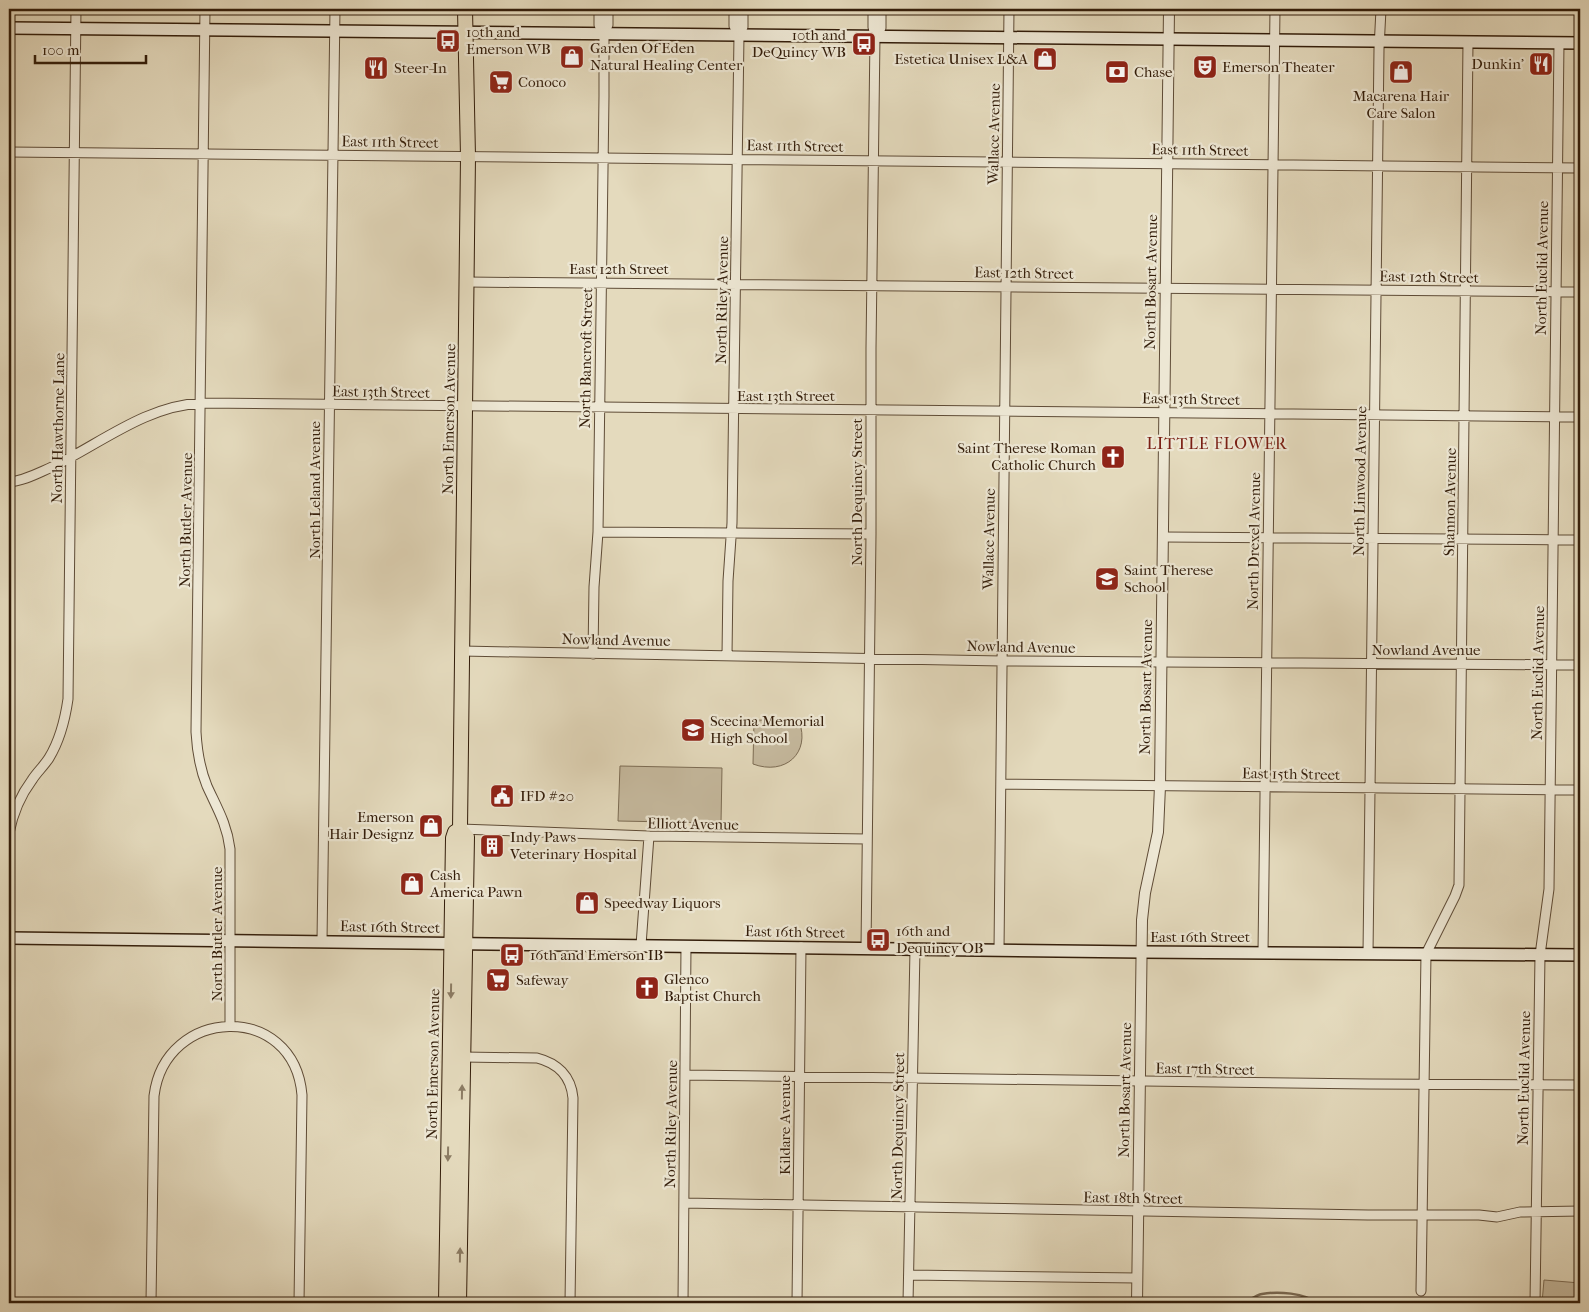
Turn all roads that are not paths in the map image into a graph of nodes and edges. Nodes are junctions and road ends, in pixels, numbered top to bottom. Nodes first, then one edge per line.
1 (76, 9) edge
2 (206, 9) edge
3 (335, 9) edge
4 (465, 9) edge
5 (600, 9) edge
6 (608, 9) edge
7 (734, 9) edge
8 (743, 9) edge
9 (873, 9) edge
10 (881, 9) edge
11 (1010, 9) edge
12 (1169, 9) edge
13 (1275, 9) edge
14 (1381, 9) edge
15 (9, 28) edge
16 (76, 28) junction
17 (205, 30) junction
18 (334, 31) junction
19 (466, 32) junction
20 (604, 33) junction
21 (739, 35) junction
22 (875, 36) junction
23 (1009, 37) junction
24 (1169, 39) junction
25 (1274, 40) junction
26 (1379, 41) junction
27 (1468, 42) junction
28 (1559, 43) junction
29 (1580, 43) edge
30 (9, 152) edge
31 (74, 153) junction
32 (204, 154) junction
33 (333, 156) junction
34 (468, 157) junction
35 (603, 158) junction
36 (737, 159) junction
37 (873, 161) junction
38 (1008, 162) junction
39 (1168, 164) junction
40 (1273, 165) junction
41 (1378, 166) junction
42 (1467, 167) junction
43 (1557, 168) junction
44 (1580, 168) edge
45 (467, 282) junction
46 (601, 282) junction
47 (735, 284) junction
48 (872, 285) junction
49 (1006, 286) junction
50 (1166, 288) junction
51 (1271, 289) junction
52 (1376, 290) junction
53 (1466, 291) junction
54 (1556, 292) junction
55 (1580, 292) edge
56 (201, 403) junction
57 (330, 405) junction
58 (465, 406) junction
59 (600, 408) junction
60 (734, 409) junction
61 (871, 410) junction
62 (1005, 411) junction
63 (1164, 413) junction
64 (1270, 414) junction
65 (1375, 415) junction
66 (1464, 416) junction
67 (1554, 417) junction
68 (1580, 417) edge
69 (71, 458) junction
70 (9, 482) edge
71 (598, 532) junction
72 (732, 533) junction
73 (872, 534) junction
74 (1163, 537) junction
75 (1268, 538) junction
76 (1373, 539) junction
77 (1463, 540) junction
78 (1553, 540) junction
79 (1580, 540) edge
80 (462, 651) junction
81 (593, 654) junction
82 (727, 656) junction
83 (870, 658) junction
84 (1002, 661) junction
85 (1162, 662) junction
86 (1266, 662) junction
87 (1372, 663) junction
88 (1461, 664) junction
89 (1551, 664) junction
90 (1580, 665) edge
91 (1001, 784) junction
92 (1160, 786) junction
93 (1265, 787) junction
94 (1370, 788) junction
95 (1460, 789) junction
96 (1550, 790) junction
97 (1580, 790) edge
98 (460, 829) junction
99 (9, 833) edge
100 (648, 836) junction
101 (867, 840) junction
102 (9, 938) edge
103 (230, 940) junction
104 (322, 941) junction
105 (458, 942) junction
106 (641, 945) junction
107 (686, 946) junction
108 (801, 947) junction
109 (866, 948) junction
110 (914, 949) junction
111 (999, 950) junction
112 (1142, 952) junction
113 (1263, 953) junction
114 (1368, 954) junction
115 (1426, 954) junction
116 (1540, 955) junction
117 (1580, 955) edge
118 (230, 1026) junction
119 (463, 1057) junction
120 (685, 1075) junction
121 (799, 1076) junction
122 (912, 1078) junction
123 (1140, 1082) junction
124 (1423, 1085) junction
125 (1537, 1085) junction
126 (1580, 1085) edge
127 (684, 1203) junction
128 (798, 1204) junction
129 (910, 1208) junction
130 (1580, 1211) edge
131 (1138, 1212) junction
132 (1536, 1212) junction
133 (1422, 1214) junction
134 (909, 1275) junction
135 (1137, 1278) junction
136 (1421, 1291) dead end
137 (151, 1303) edge
138 (299, 1303) edge
139 (446, 1303) edge
140 (459, 1303) edge
141 (570, 1303) edge
142 (683, 1303) edge
143 (797, 1303) edge
144 (908, 1303) edge
145 (1137, 1303) edge
146 (1535, 1303) edge

1 - 16 street, North Hawthorne Lane
2 - 17 street, North Butler Avenue
3 - 18 street, North Leland Avenue
4 - 19 main road, North Emerson Avenue
5 - 20 street, North Bancroft Street
6 - 20 street, North Bancroft Street
7 - 21 street, North Riley Avenue
8 - 21 street, North Riley Avenue
9 - 22 street, North Dequincy Street
10 - 22 street, North Dequincy Street
11 - 23 street, Wallace Avenue
12 - 24 street, North Bosart Avenue
13 - 25 street, North Drexel Avenue
14 - 26 street, North Linwood Avenue
15 - 16 main road
16 - 17 main road
16 - 31 street, North Hawthorne Lane
17 - 18 main road
17 - 32 street, North Butler Avenue
18 - 19 main road
18 - 33 street, North Leland Avenue
19 - 20 main road
19 - 34 main road, North Emerson Avenue
20 - 21 main road
20 - 35 street, North Bancroft Street
21 - 22 main road
21 - 36 street, North Riley Avenue
22 - 23 main road
22 - 37 street, North Dequincy Street
23 - 24 main road
23 - 38 street, Wallace Avenue
24 - 25 main road
24 - 39 street, North Bosart Avenue
25 - 26 main road
25 - 40 street, North Drexel Avenue
26 - 27 main road
26 - 41 street, North Linwood Avenue
27 - 28 main road
27 - 42 street, Shannon Avenue
28 - 29 main road
28 - 43 street, North Euclid Avenue
30 - 31 street, East 11th Street
31 - 32 street, East 11th Street
31 - 69 street, North Hawthorne Lane
32 - 33 street, East 11th Street
32 - 56 street, North Butler Avenue
33 - 34 street, East 11th Street
33 - 57 street, North Leland Avenue
34 - 35 street, East 11th Street
34 - 45 main road, North Emerson Avenue
35 - 36 street, East 11th Street
35 - 46 street, North Bancroft Street
36 - 37 street, East 11th Street
36 - 47 street, North Riley Avenue
37 - 38 street, East 11th Street
37 - 48 street, North Dequincy Street
38 - 39 street, East 11th Street
38 - 49 street, Wallace Avenue
39 - 40 street, East 11th Street
39 - 50 street, North Bosart Avenue
40 - 41 street, East 11th Street
40 - 51 street, North Drexel Avenue
41 - 42 street, East 11th Street
41 - 52 street, North Linwood Avenue
42 - 43 street, East 11th Street
42 - 53 street, Shannon Avenue
43 - 44 street, East 11th Street
43 - 54 street, North Euclid Avenue
45 - 46 street, East 12th Street
45 - 58 main road, North Emerson Avenue
46 - 47 street, East 12th Street
46 - 59 street, North Bancroft Street
47 - 48 street, East 12th Street
47 - 60 street, North Riley Avenue
48 - 49 street, East 12th Street
48 - 61 street, North Dequincy Street
49 - 50 street, East 12th Street
49 - 62 street, Wallace Avenue
50 - 51 street, East 12th Street
50 - 63 street, North Bosart Avenue
51 - 52 street, East 12th Street
51 - 64 street, North Drexel Avenue
52 - 53 street, East 12th Street
52 - 65 street, North Linwood Avenue
53 - 54 street, East 12th Street
53 - 66 street, Shannon Avenue
54 - 55 street, East 12th Street
54 - 67 street, North Euclid Avenue
56 - 57 street, East 13th Street
56 - 69 street, East 13th Street
56 - 103 street, North Butler Avenue
57 - 58 street, East 13th Street
57 - 104 street, North Leland Avenue
58 - 59 street, East 13th Street
58 - 80 main road, North Emerson Avenue
59 - 60 street, East 13th Street
59 - 71 street, North Bancroft Street
60 - 61 street, East 13th Street
60 - 72 street, North Riley Avenue
61 - 62 street, East 13th Street
61 - 73 street, North Dequincy Street
62 - 63 street, East 13th Street
62 - 84 street, Wallace Avenue
63 - 64 street, East 13th Street
63 - 74 street, North Bosart Avenue
64 - 65 street, East 13th Street
64 - 75 street, North Drexel Avenue
65 - 66 street, East 13th Street
65 - 76 street, North Linwood Avenue
66 - 67 street, East 13th Street
66 - 77 street, Shannon Avenue
67 - 68 street, East 13th Street
67 - 78 street, North Euclid Avenue
69 - 70 street, East 13th Street
69 - 99 street, North Hawthorne Lane
71 - 72 street
71 - 81 street, North Bancroft Street
72 - 73 street
72 - 82 street, North Riley Avenue
73 - 83 street, North Dequincy Street
74 - 75 street
74 - 85 street, North Bosart Avenue
75 - 76 street
75 - 86 street, North Drexel Avenue
76 - 77 street
76 - 87 street, North Linwood Avenue
77 - 78 street
77 - 88 street, Shannon Avenue
78 - 79 street
78 - 89 street, North Euclid Avenue
80 - 81 street, Nowland Avenue
80 - 98 main road, North Emerson Avenue
81 - 82 street, Nowland Avenue
82 - 83 street, Nowland Avenue
83 - 84 street, Nowland Avenue
83 - 101 street, North Dequincy Street
84 - 85 street, Nowland Avenue
84 - 91 street, Wallace Avenue
85 - 86 street, Nowland Avenue
85 - 92 street, North Bosart Avenue
86 - 87 street, Nowland Avenue
86 - 93 street, North Drexel Avenue
87 - 88 street, Nowland Avenue
87 - 94 street, North Linwood Avenue
88 - 89 street, Nowland Avenue
88 - 95 street, Shannon Avenue
89 - 90 street, Nowland Avenue
89 - 96 street, North Euclid Avenue
91 - 92 street, East 15th Street
91 - 111 street, Wallace Avenue
92 - 93 street, East 15th Street
92 - 112 street, North Bosart Avenue
93 - 94 street, East 15th Street
93 - 113 street, North Drexel Avenue
94 - 95 street, East 15th Street
94 - 114 street, North Linwood Avenue
95 - 96 street, East 15th Street
95 - 115 street, Shannon Avenue
96 - 97 street, East 15th Street
96 - 116 street, North Euclid Avenue
98 - 100 street, Elliott Avenue
98 - 105 main road, North Emerson Avenue
100 - 101 street, Elliott Avenue
100 - 106 street
101 - 109 street, North Dequincy Street
102 - 103 main road, East 16th Street
103 - 104 main road, East 16th Street
103 - 118 street, North Butler Avenue
104 - 105 main road, East 16th Street
105 - 106 main road, East 16th Street
105 - 119 main road, North Emerson Avenue
105 -> 139 main road, North Emerson Avenue
106 - 107 main road, East 16th Street
107 - 108 main road, East 16th Street
107 - 120 street, North Riley Avenue
108 - 109 main road, East 16th Street
108 - 121 street, Kildare Avenue
109 - 110 main road, East 16th Street
110 - 111 main road, East 16th Street
110 - 122 street, North Dequincy Street
111 - 112 main road, East 16th Street
112 - 113 main road, East 16th Street
112 - 123 street, North Bosart Avenue
113 - 114 main road, East 16th Street
114 - 115 main road, East 16th Street
115 - 116 main road, East 16th Street
115 - 124 street
116 - 117 main road, East 16th Street
116 - 125 street, North Euclid Avenue
118 - 137 street
118 - 138 street
140 -> 119 main road, North Emerson Avenue
119 - 141 street
120 - 121 street, East 17th Street
120 - 127 street, North Riley Avenue
121 - 122 street, East 17th Street
121 - 128 street, Kildare Avenue
122 - 123 street, East 17th Street
122 - 129 street, North Dequincy Street
123 - 124 street, East 17th Street
123 - 131 street, North Bosart Avenue
124 - 125 street, East 17th Street
124 - 133 street
125 - 126 street, East 17th Street
125 - 132 street, North Euclid Avenue
127 - 128 street, East 18th Street
127 - 142 street, North Riley Avenue
128 - 129 street, East 18th Street
128 - 143 street, Kildare Avenue
129 - 131 street, East 18th Street
129 - 134 street, North Dequincy Street
130 - 132 street, East 18th Street
131 - 133 street, East 18th Street
131 - 135 street, North Bosart Avenue
132 - 133 street, East 18th Street
132 - 146 street, North Euclid Avenue
133 - 136 street
134 - 135 street
134 - 144 street, North Dequincy Street
135 - 145 street, North Bosart Avenue

